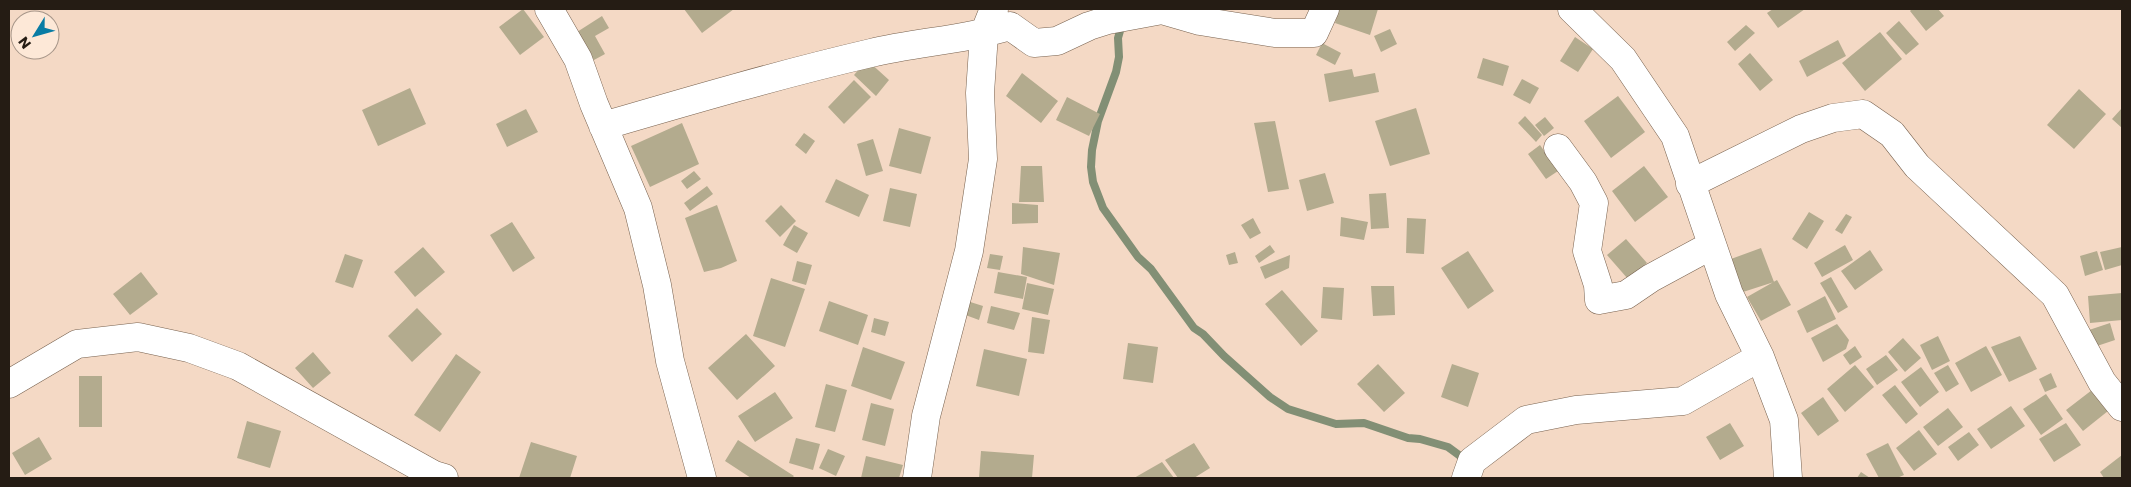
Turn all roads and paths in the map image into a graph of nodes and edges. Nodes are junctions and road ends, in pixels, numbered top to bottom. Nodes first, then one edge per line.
1 (549, 9) edge
2 (994, 9) edge
3 (1325, 9) edge
4 (1572, 9) edge
5 (984, 34) junction
6 (603, 126) junction
7 (1558, 148) dead end
8 (1690, 184) junction
9 (1712, 246) junction
10 (1760, 357) junction
11 (9, 384) edge
12 (2122, 407) edge
13 (444, 478) edge
14 (702, 478) edge
15 (917, 478) edge
16 (1466, 478) edge
17 (1788, 478) edge

1 - 6 street
2 - 5 street
3 - 5 street
4 - 8 street
5 - 6 street
5 - 15 street
6 - 14 street
7 - 9 street
8 - 9 street
8 - 12 street
9 - 10 street
10 - 16 street
10 - 17 street
11 - 13 street

